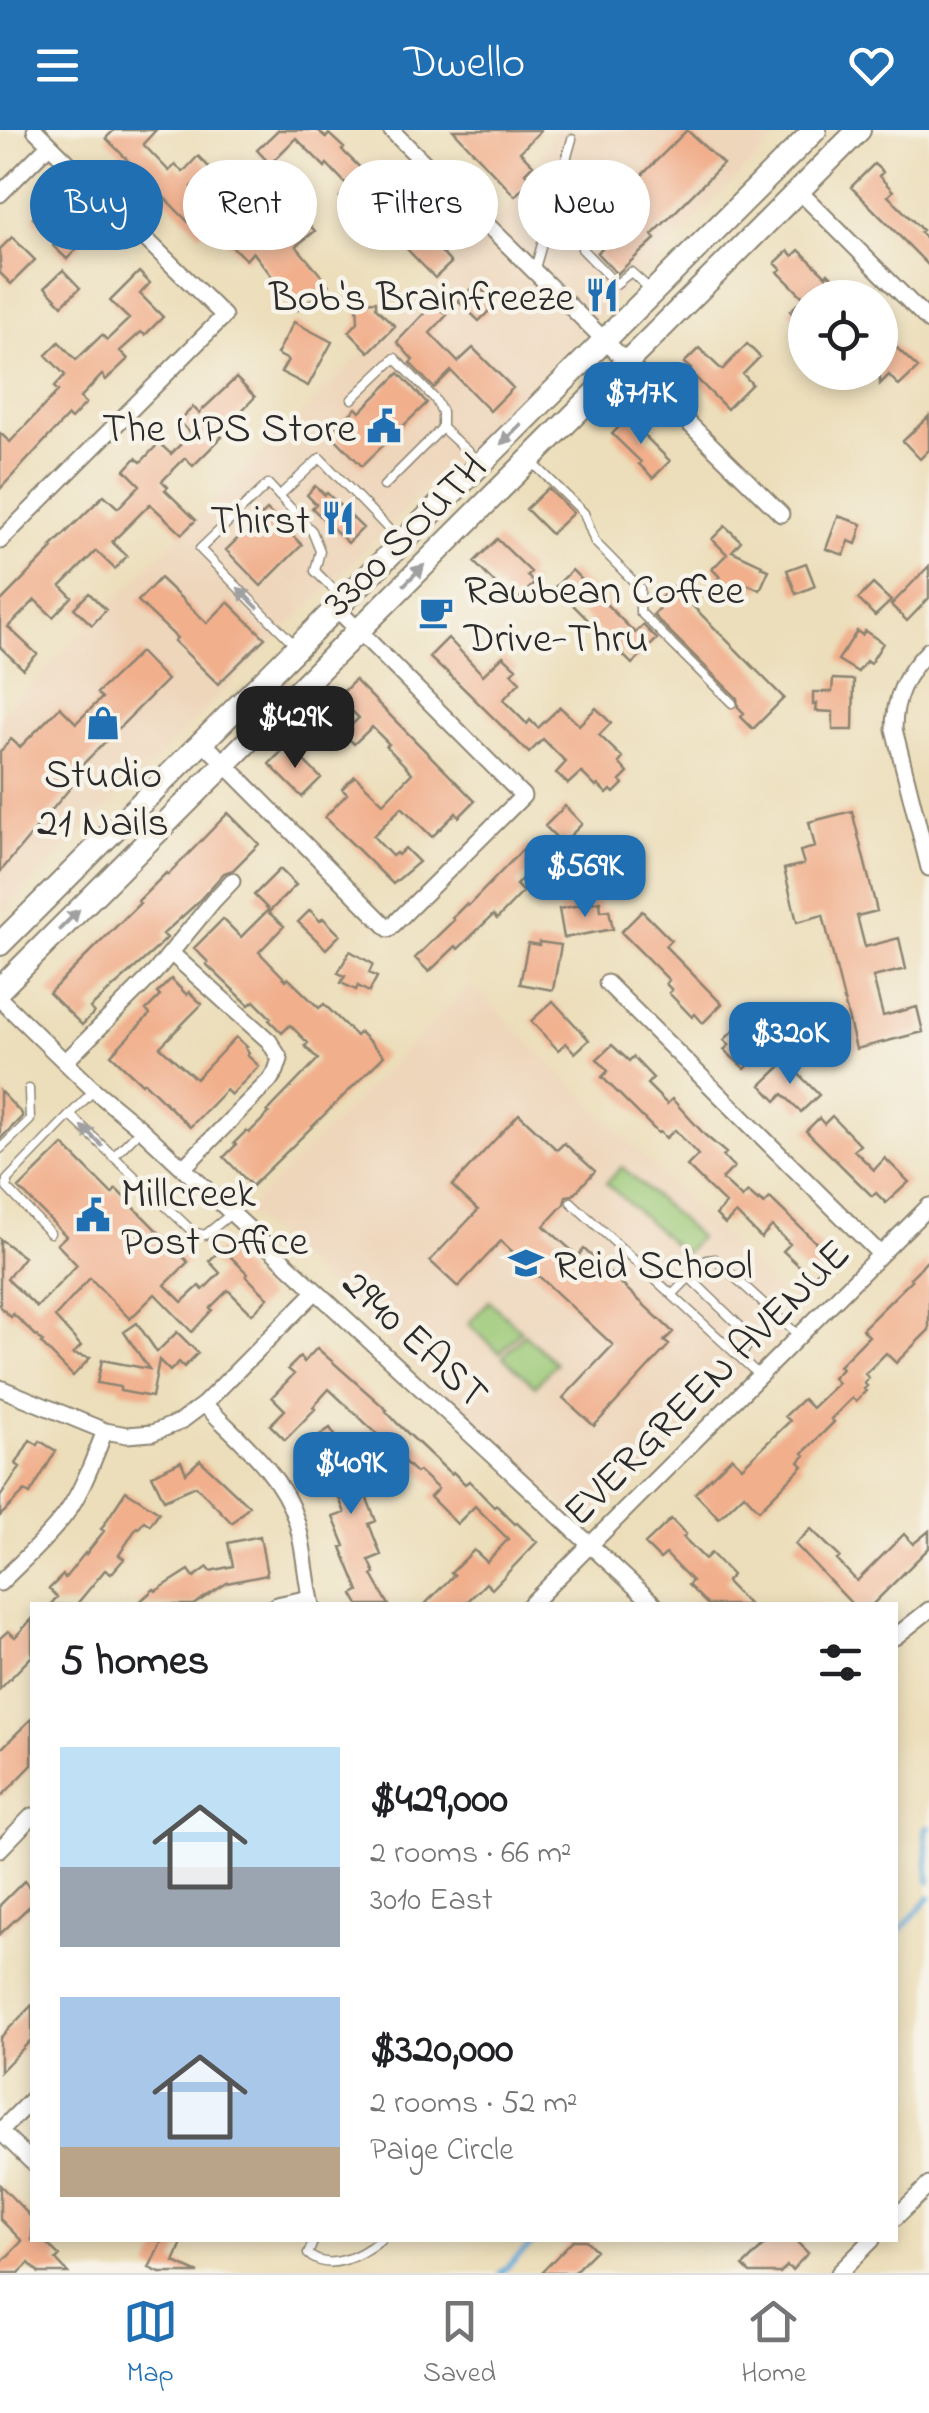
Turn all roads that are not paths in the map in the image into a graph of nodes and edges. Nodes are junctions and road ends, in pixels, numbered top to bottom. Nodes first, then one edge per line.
1 (36, 130) edge
2 (391, 130) edge
3 (815, 130) edge
4 (858, 130) edge
5 (572, 138) dead end
6 (50, 144) junction
7 (566, 160) edge
8 (776, 168) junction
9 (798, 190) junction
10 (0, 194) edge
11 (540, 250) edge
12 (584, 250) edge
13 (534, 272) junction
14 (654, 293) junction
15 (929, 321) edge
16 (605, 341) junction
17 (628, 361) junction
18 (352, 399) dead end
19 (442, 428) junction
20 (530, 460) junction
21 (481, 464) junction
22 (384, 486) dead end
23 (279, 496) junction
24 (781, 514) dead end
25 (0, 541) edge
26 (401, 542) junction
27 (340, 604) junction
28 (358, 630) junction
29 (297, 647) junction
30 (929, 650) edge
31 (732, 704) dead end
32 (203, 742) junction
33 (226, 765) junction
34 (929, 868) edge
35 (232, 881) dead end
36 (0, 944) edge
37 (171, 953) junction
38 (607, 983) dead end
39 (0, 989) edge
40 (0, 1000) edge
41 (64, 1062) junction
42 (29, 1088) dead end
43 (94, 1090) junction
44 (70, 1115) junction
45 (141, 1129) junction
46 (0, 1149) edge
47 (113, 1157) junction
48 (183, 1168) junction
49 (572, 1202) dead end
50 (929, 1206) edge
51 (232, 1214) junction
52 (50, 1232) dead end
53 (880, 1254) junction
54 (689, 1278) junction
55 (316, 1292) junction
56 (672, 1294) junction
57 (799, 1336) junction
58 (740, 1357) junction
59 (760, 1375) junction
60 (0, 1388) edge
61 (204, 1404) junction
62 (105, 1431) junction
63 (590, 1545) junction
64 (0, 1583) edge
65 (311, 1602) edge
66 (533, 1602) edge
67 (652, 1602) edge
68 (929, 1610) edge
69 (898, 1635) edge
70 (30, 1818) edge
71 (0, 1848) edge
72 (30, 2101) edge
73 (0, 2131) edge
74 (30, 2160) edge
75 (929, 2185) edge
76 (898, 2215) edge
77 (313, 2242) edge
78 (377, 2242) edge
79 (870, 2242) edge
80 (839, 2273) edge

1 - 6 street
2 - 13 street
3 - 8 main road, 3300 SOUTH
4 - 9 main road, 3300 SOUTH
5 - 7 lane
6 - 10 street
6 - 25 street
8 - 9 lane
8 - 14 main road, 3300 SOUTH
9 - 15 street
9 - 17 main road, 3300 SOUTH
11 - 13 lane
12 - 14 lane
13 - 16 street
14 - 16 main road, 3300 SOUTH
16 - 17 street
16 -> 21 main road, 3300 SOUTH
17 - 20 main road, 3300 SOUTH
17 - 24 street
18 - 19 lane
19 - 21 lane
19 - 22 lane
28 -> 20 main road, 3300 SOUTH
20 - 31 lane
21 - 26 main road, 3300 SOUTH
23 - 26 lane
23 - 27 lane
29 -> 23 lane
26 - 27 main road, 3300 SOUTH
27 - 28 street
27 - 29 main road, 3300 SOUTH
28 - 33 main road, 3300 SOUTH
28 - 33 street
29 - 32 main road, 3300 SOUTH
30 - 34 street
32 - 33 street
32 - 36 main road, 3300 SOUTH
39 -> 33 main road, 3300 SOUTH
35 - 37 street
37 - 41 street
37 - 48 street
38 - 53 street
40 - 41 street, 2940 EAST
41 - 43 street, 2940 EAST
42 - 46 lane
43 - 44 lane
43 - 45 street, 2940 EAST
47 -> 44 lane
44 - 52 lane
45 - 47 lane
45 - 48 street, 2940 EAST
47 - 51 lane
48 - 51 street, 2940 EAST
49 - 56 lane
50 - 53 street, EVERGREEN AVENUE
51 - 55 street, 2940 EAST
53 - 57 street, EVERGREEN AVENUE
54 - 56 lane
54 - 57 lane
54 - 58 lane
55 - 61 street
55 - 63 street, 2940 EAST
56 - 58 lane
57 - 59 street, EVERGREEN AVENUE
58 - 59 lane
59 - 63 street, EVERGREEN AVENUE
60 - 62 street
61 - 62 street
61 - 65 street
62 - 64 street
63 - 66 street, EVERGREEN AVENUE
63 - 67 street, 2940 EAST
68 - 69 street
70 - 71 street
72 - 73 street
73 - 74 street
75 - 76 street
77 - 78 lane
79 - 80 street

